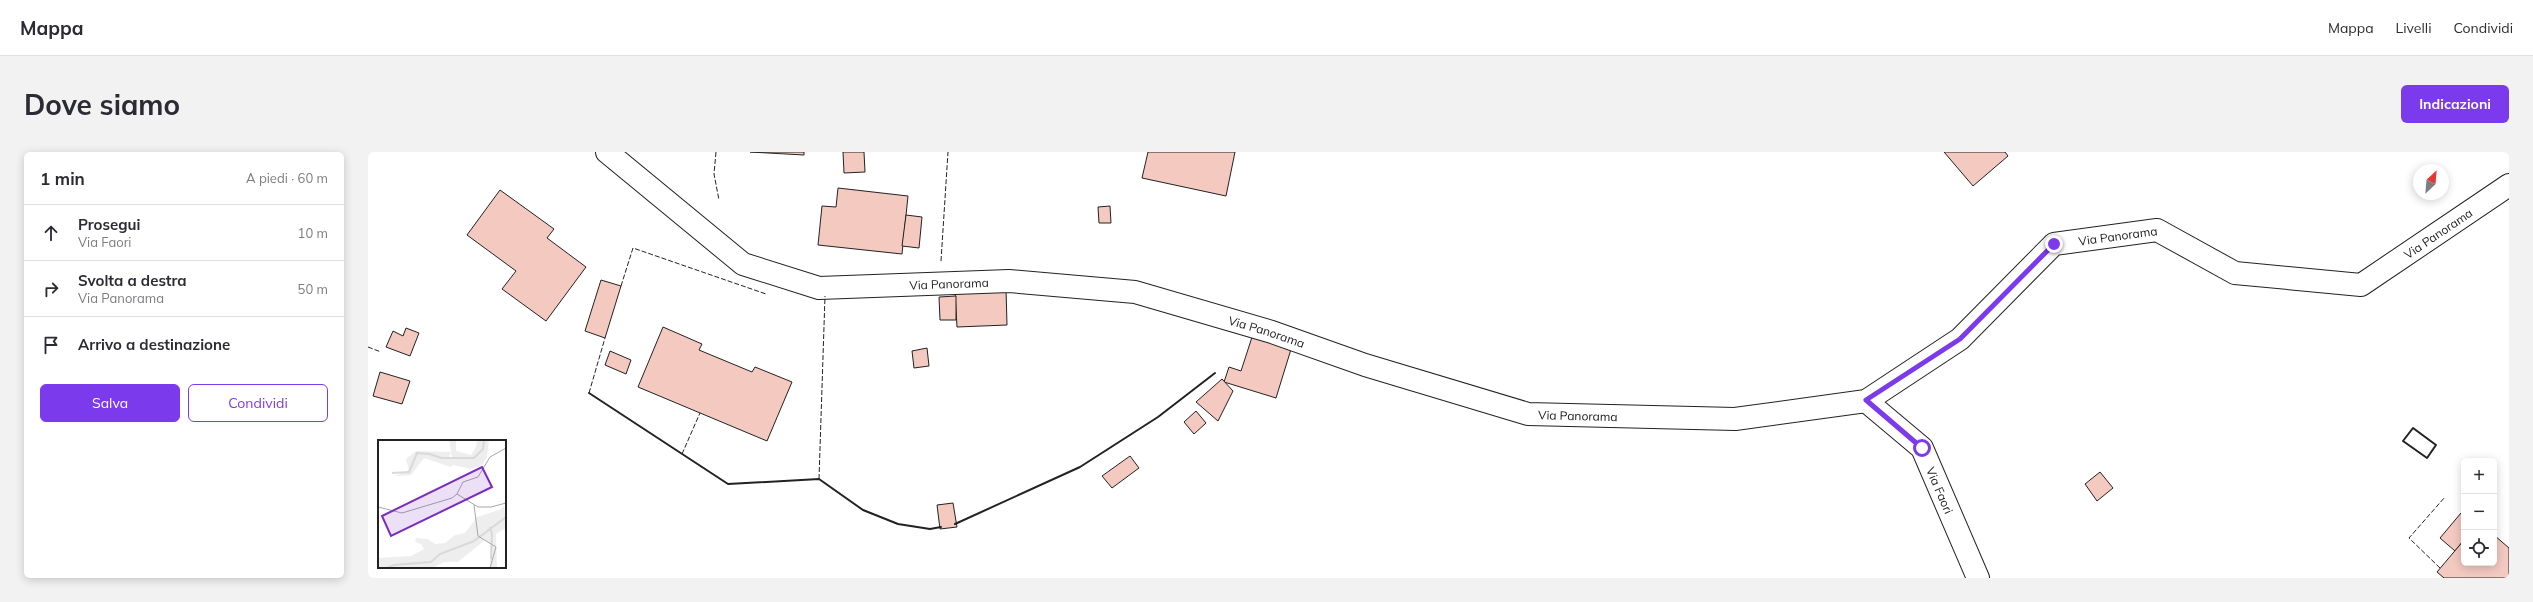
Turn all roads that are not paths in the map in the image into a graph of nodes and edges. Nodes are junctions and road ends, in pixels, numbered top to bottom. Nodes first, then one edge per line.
1 (607, 152) edge
2 (2509, 185) edge
3 (1866, 400) junction
4 (1978, 578) edge

1 - 3 street, Via Panorama
2 - 3 street, Via Panorama
3 - 4 street, Via Faori

